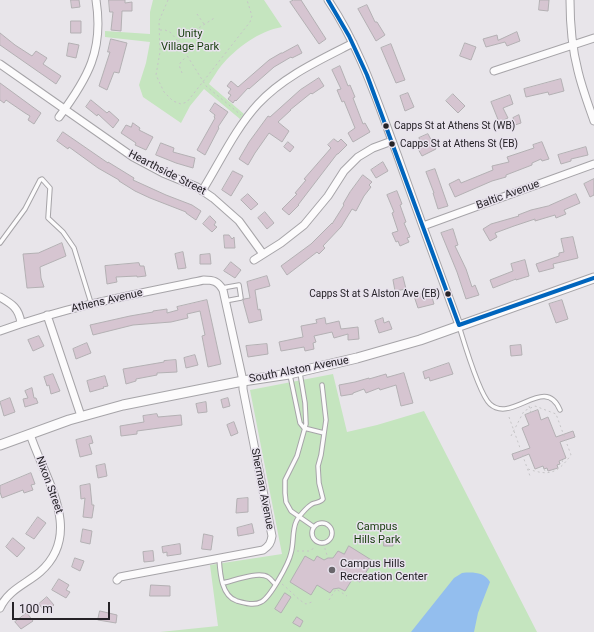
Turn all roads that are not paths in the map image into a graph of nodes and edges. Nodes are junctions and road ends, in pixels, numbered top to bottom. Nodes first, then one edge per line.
1 (96, 0) edge
2 (328, 0) edge
3 (570, 0) edge
4 (594, 38) edge
5 (353, 44) junction
6 (573, 44) junction
7 (0, 64) edge
8 (494, 71) dead end
9 (64, 109) junction
10 (58, 117) dead end
11 (594, 118) edge
12 (392, 141) junction
13 (594, 164) edge
14 (202, 191) junction
15 (423, 226) junction
16 (0, 243) edge
17 (264, 254) junction
18 (254, 260) dead end
19 (594, 278) edge
20 (216, 281) joint
21 (222, 288) junction
22 (0, 297) edge
23 (226, 301) junction
24 (91, 304) junction
25 (47, 315) junction
26 (21, 323) junction
27 (459, 325) junction
28 (0, 331) edge
29 (300, 372) junction
30 (289, 374) junction
31 (242, 381) junction
32 (322, 385) dead end
33 (560, 410) dead end
34 (81, 416) junction
35 (304, 428) junction
36 (324, 433) junction
37 (30, 434) junction
38 (0, 445) edge
39 (300, 517) junction
40 (314, 527) junction
41 (219, 558) junction
42 (117, 580) dead end
43 (276, 583) junction
44 (223, 584) junction
45 (0, 608) edge

1 - 9 street
2 - 5 street
3 - 6 street
4 - 6 street
5 - 12 street
5 - 14 street
6 - 8 street
6 - 11 street
7 - 9 street, Hearthside Street
9 - 10 street
9 - 14 street, Hearthside Street
12 - 15 street
12 - 17 street
13 - 15 street, Baltic Avenue
14 - 17 street, Hearthside Street
15 - 27 street
16 - 24 lane
17 - 18 street
19 - 27 street, South Alston Avenue
20 - 21 street, Sherman Avenue
20 - 24 street, Athens Avenue
21 - 23 street, Sherman Avenue
21 - 23 lane
22 - 26 street
23 - 31 street, Sherman Avenue
24 - 25 street, Athens Avenue
25 - 26 street, Athens Avenue
25 - 34 street
26 - 28 street, Athens Avenue
27 - 29 street, South Alston Avenue
27 - 33 lane
29 - 30 street, South Alston Avenue
29 - 35 lane
30 - 31 street, South Alston Avenue
30 - 35 lane
31 - 34 street, South Alston Avenue
31 - 41 street, Sherman Avenue
32 - 36 lane
34 - 37 street, South Alston Avenue
35 - 36 lane
35 - 39 lane
36 - 39 lane
37 - 38 street, South Alston Avenue
37 - 45 street, Nixon Street
39 - 40 lane
39 - 43 lane
40 - 40 lane
41 - 42 street, Sherman Avenue
41 - 44 lane
43 - 44 lane
43 - 44 lane

